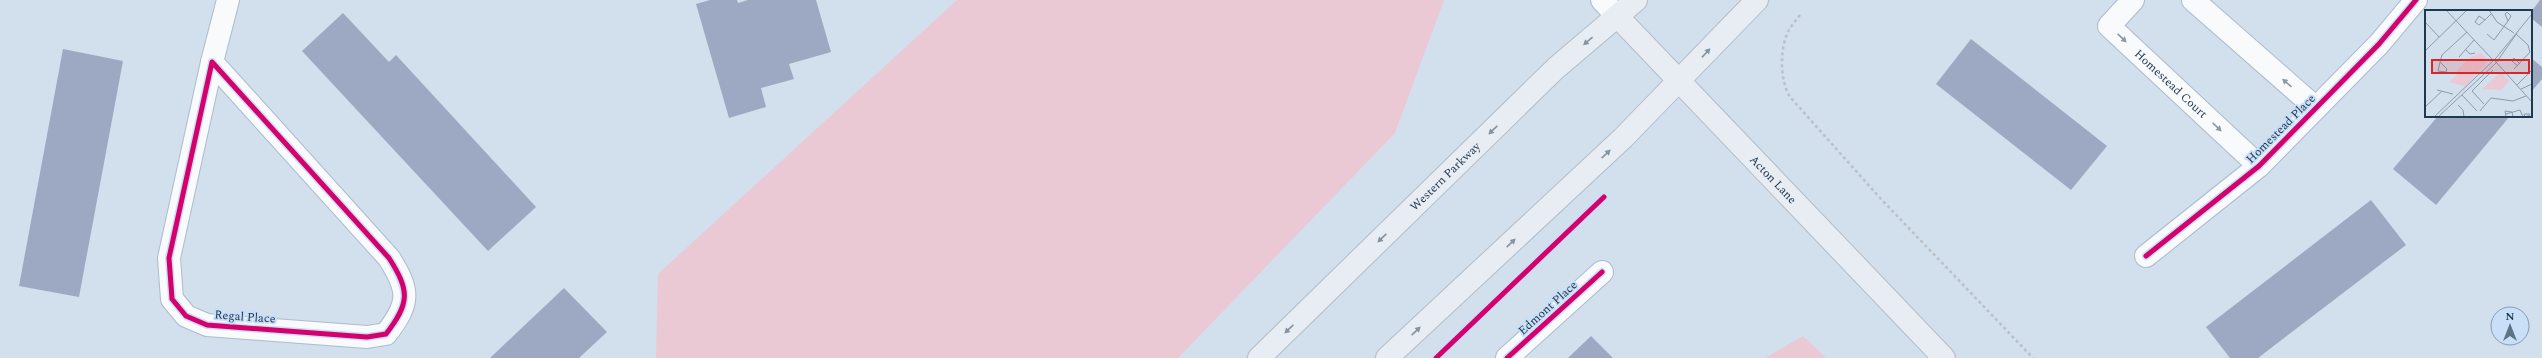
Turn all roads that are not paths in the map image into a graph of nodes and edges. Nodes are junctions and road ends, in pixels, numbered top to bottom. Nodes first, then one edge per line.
1 (228, 0) edge
2 (1602, 0) edge
3 (1636, 0) edge
4 (1756, 0) edge
5 (2133, 0) edge
6 (2193, 0) edge
7 (2416, 0) edge
8 (1617, 16) junction
9 (212, 62) junction
10 (1680, 82) junction
11 (2316, 108) junction
12 (2259, 166) junction
13 (2146, 256) dead end
14 (1602, 272) dead end
15 (1259, 358) edge
16 (1387, 358) edge
17 (1507, 358) edge
18 (1944, 358) edge

1 - 9 street, Regal Place
2 - 8 street, Acton Lane
3 - 8 main road, Western Parkway
10 -> 4 main road
5 -> 12 street, Homestead Court
11 -> 6 street
7 - 11 street, Homestead Place
8 - 10 main road, Acton Lane
8 -> 15 main road, Western Parkway
9 - 9 street, Regal Place
16 -> 10 main road
10 - 18 main road, Acton Lane
11 - 12 street, Homestead Place
12 - 13 street, Homestead Place
14 - 17 street, Edmont Place

